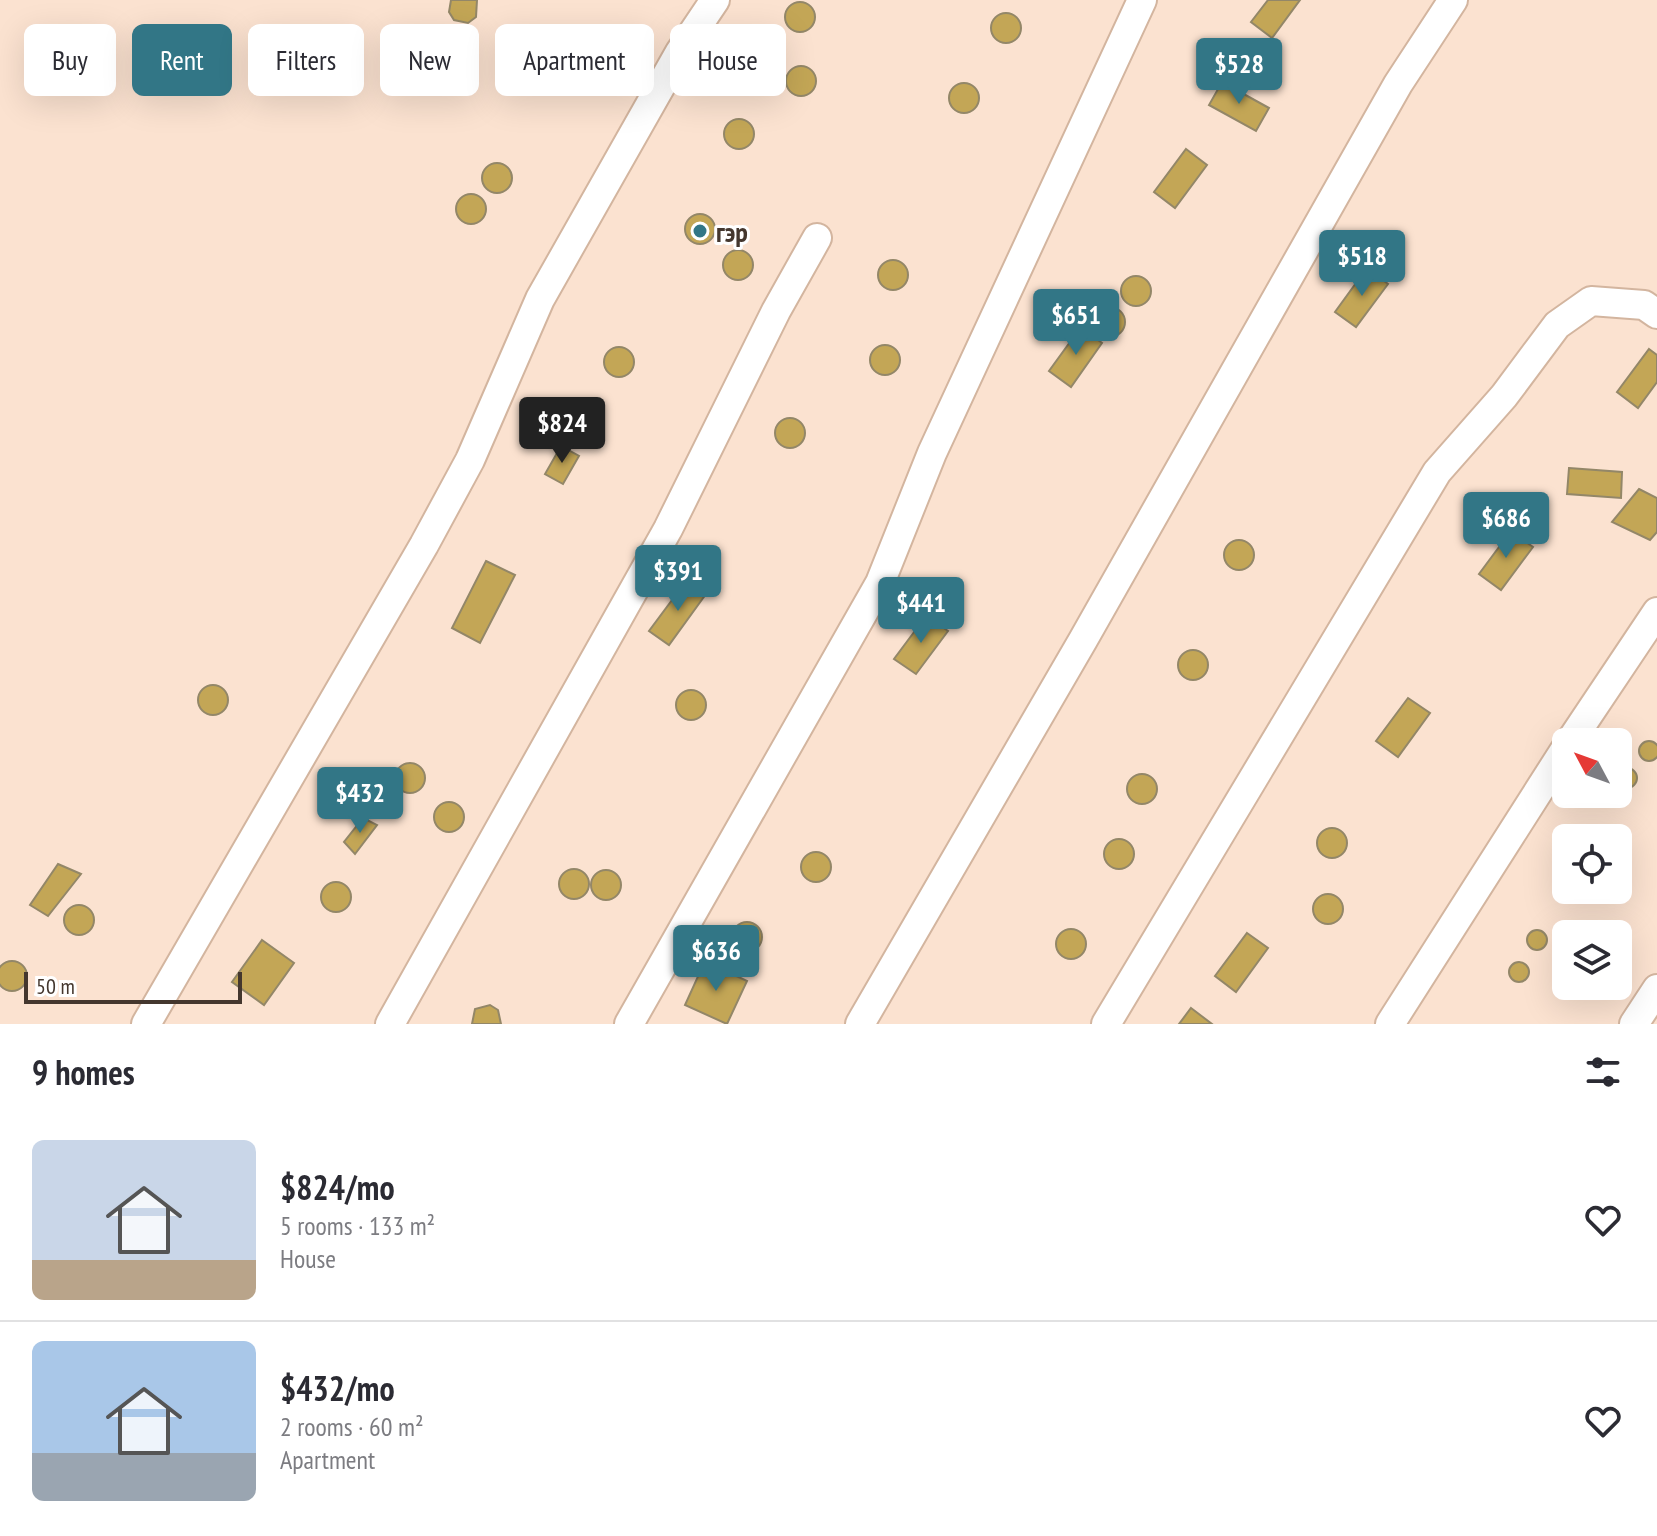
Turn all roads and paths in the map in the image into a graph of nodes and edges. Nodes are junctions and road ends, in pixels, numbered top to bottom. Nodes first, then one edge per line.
1 (715, 0) edge
2 (1142, 0) edge
3 (1453, 0) edge
4 (817, 238) dead end
5 (1657, 314) edge
6 (1657, 612) edge
7 (1579, 728) edge
8 (1552, 770) edge
9 (1657, 989) edge
10 (146, 1024) edge
11 (390, 1024) edge
12 (629, 1024) edge
13 (860, 1024) edge
14 (1106, 1024) edge
15 (1390, 1024) edge
16 (1634, 1024) edge

1 - 10 street
2 - 12 street
3 - 13 street
4 - 11 street
5 - 14 street
6 - 7 street
8 - 15 street
9 - 16 street

